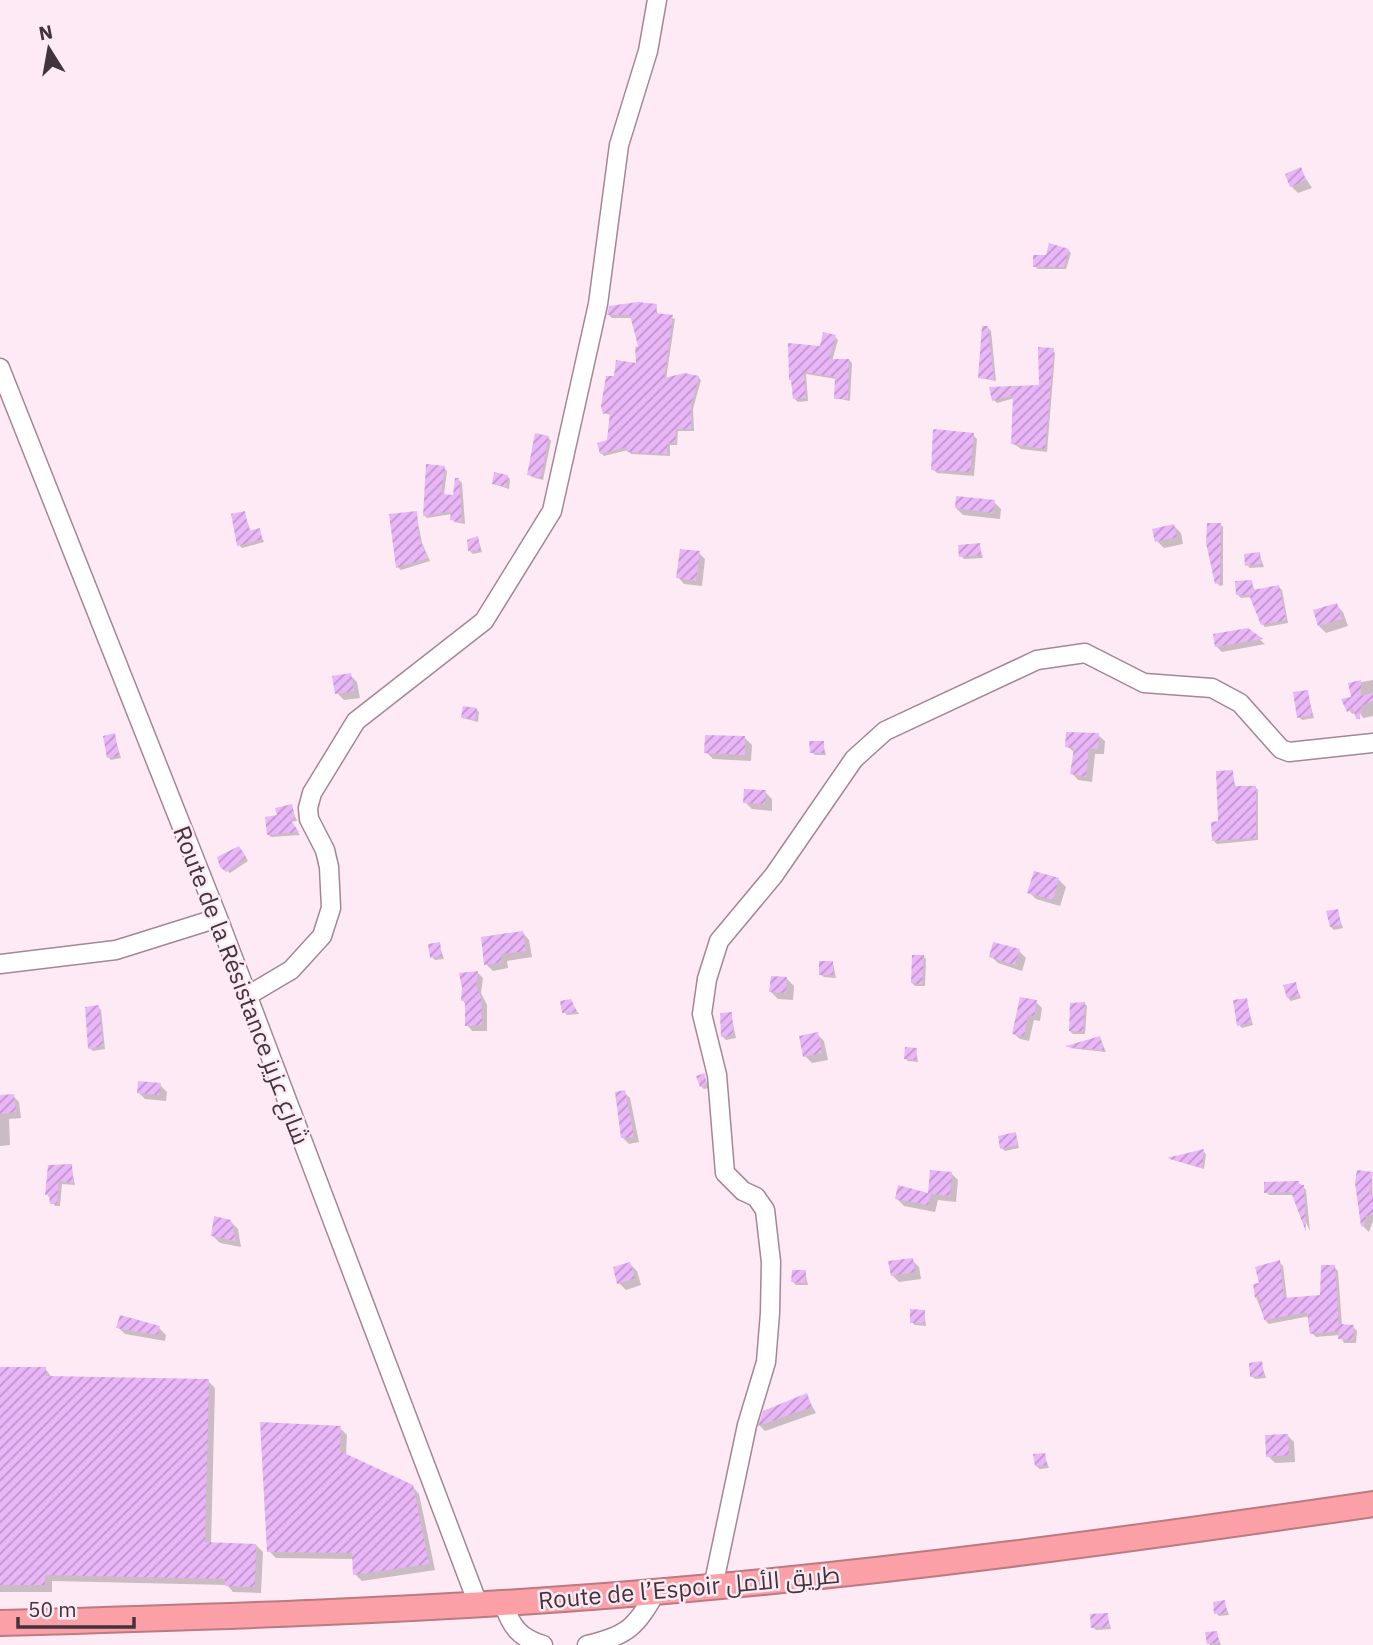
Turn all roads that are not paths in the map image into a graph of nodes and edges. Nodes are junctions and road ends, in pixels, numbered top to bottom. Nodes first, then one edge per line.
1 (657, 0) edge
2 (0, 368) edge
3 (1373, 743) edge
4 (218, 918) junction
5 (0, 964) edge
6 (247, 996) junction
7 (1373, 1504) edge
8 (713, 1587) junction
9 (656, 1592) junction
10 (503, 1603) junction
11 (478, 1604) junction
12 (0, 1623) edge
13 (543, 1645) edge
14 (587, 1645) edge

1 - 6 street
2 - 4 street, Route de la Résistance شارع عزيز
3 - 8 street
4 - 5 street
4 - 6 street, Route de la Résistance شارع عزيز
6 - 11 street, Route de la Résistance شارع عزيز
7 - 8 highway, Route de l’Espoir طريق الأمل
8 - 9 highway, Route de l’Espoir طريق الأمل
9 - 10 highway, Route de l’Espoir طريق الأمل
9 - 14 street
10 - 11 highway, Route de l’Espoir طريق الأمل
10 - 13 street
11 - 12 highway, Route de l’Espoir طريق الأمل

